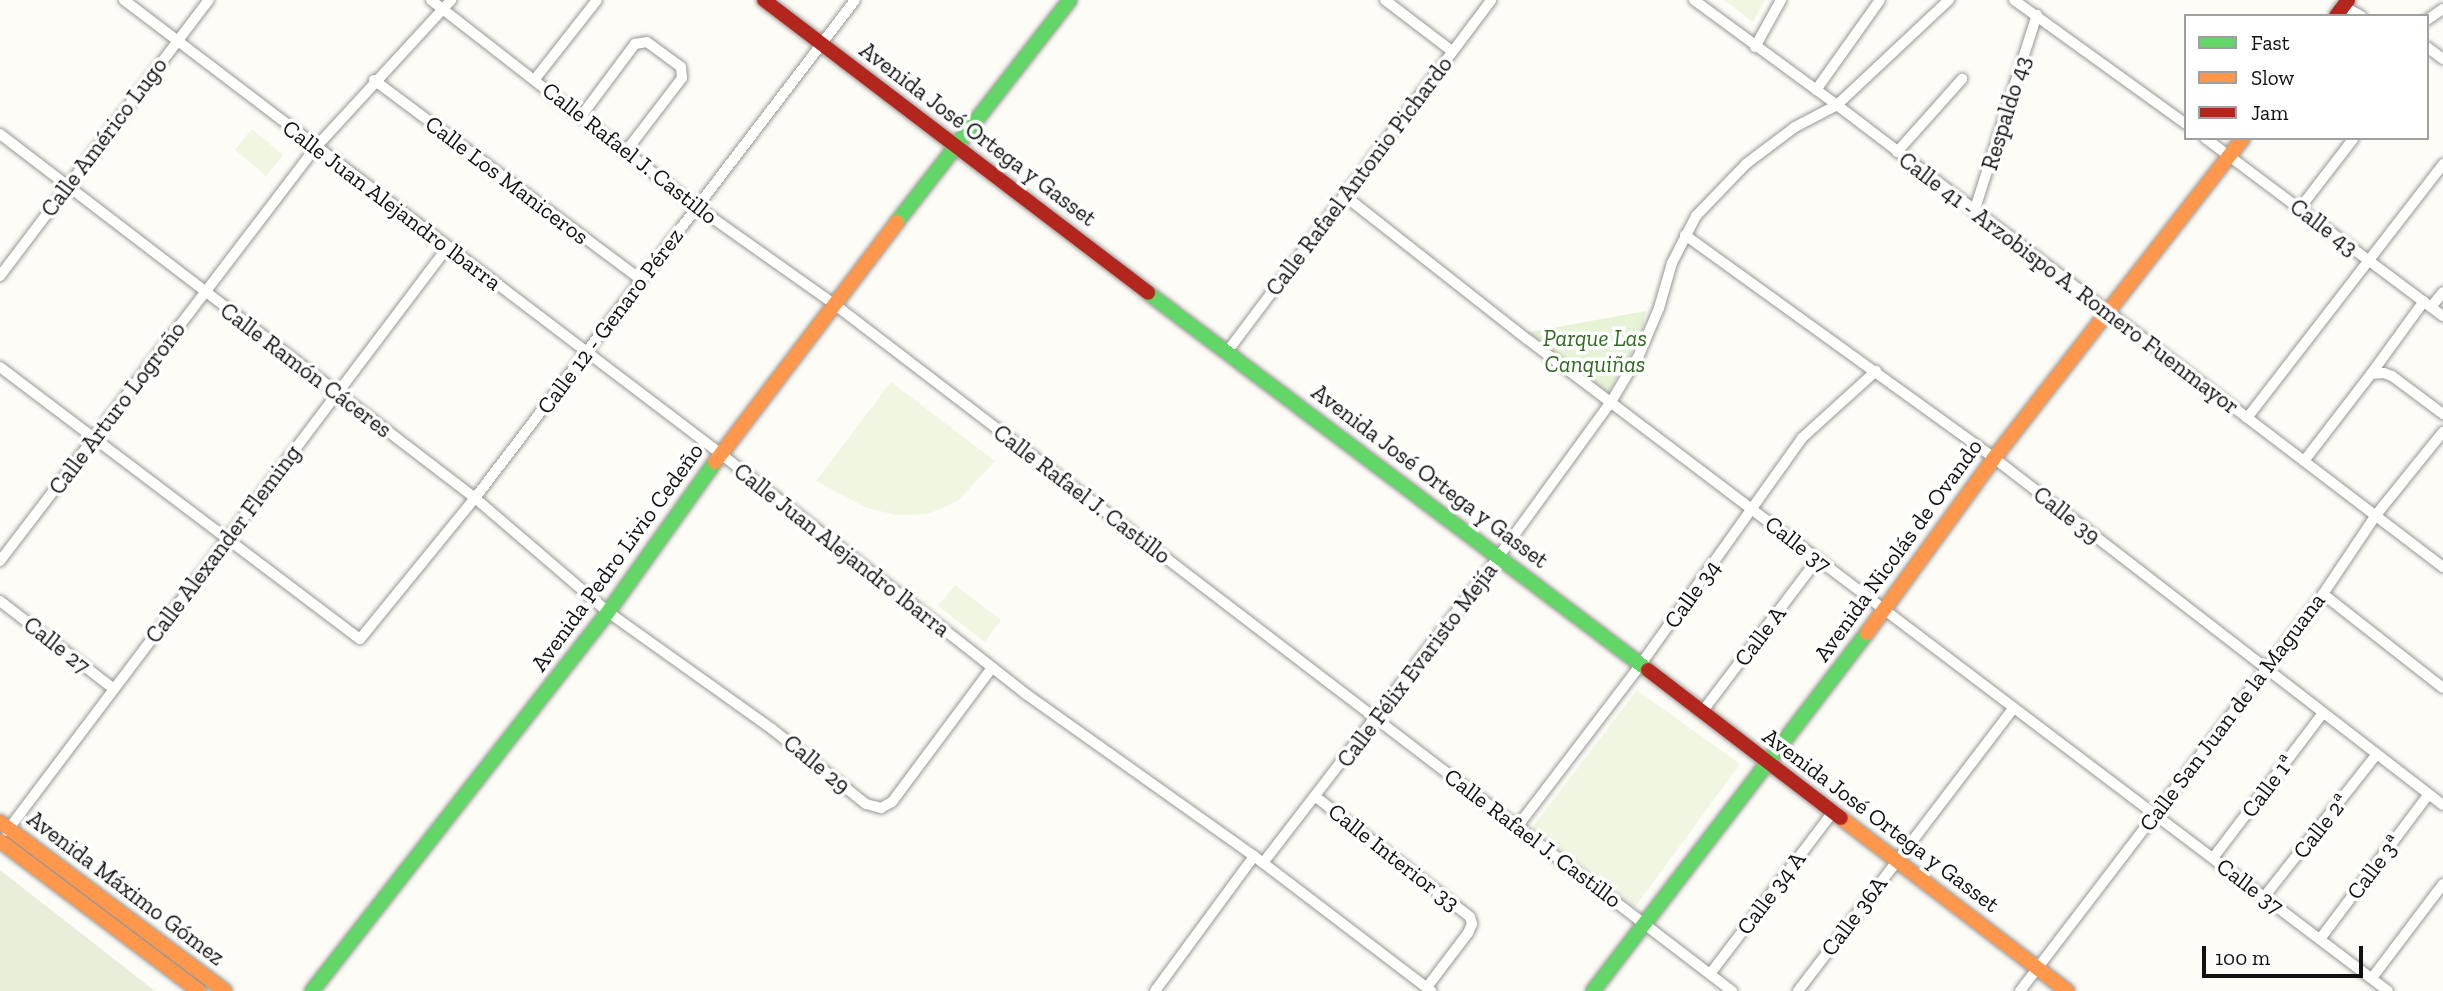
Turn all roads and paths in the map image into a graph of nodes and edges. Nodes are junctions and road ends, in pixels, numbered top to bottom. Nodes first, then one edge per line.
1 (124, 0) edge
2 (209, 0) edge
3 (431, 0) edge
4 (451, 0) edge
5 (597, 0) edge
6 (764, 0) edge
7 (855, 0) edge
8 (1070, 0) edge
9 (1385, 0) edge
10 (1491, 0) edge
11 (1694, 0) edge
12 (1782, 0) edge
13 (1880, 0) edge
14 (1949, 0) edge
15 (2014, 0) edge
16 (443, 9) junction
17 (2037, 15) junction
18 (177, 42) junction
19 (822, 44) junction
20 (1755, 47) junction
21 (1452, 51) junction
22 (535, 79) junction
23 (1962, 79) dead end
24 (374, 80) junction
25 (1816, 90) junction
26 (1837, 105) junction
27 (582, 115) junction
28 (2184, 123) edge
29 (0, 134) edge
30 (2208, 140) edge
31 (2242, 140) edge
32 (2352, 140) edge
33 (316, 147) junction
34 (956, 149) junction
35 (627, 150) junction
36 (1897, 152) junction
37 (2230, 156) junction
38 (2443, 164) edge
39 (67, 186) junction
40 (1345, 196) junction
41 (697, 206) junction
42 (2300, 208) junction
43 (1974, 212) junction
44 (1685, 235) junction
45 (447, 248) junction
46 (2367, 259) junction
47 (0, 276) edge
48 (641, 279) junction
49 (2443, 292) edge
50 (205, 293) junction
51 (834, 304) junction
52 (2428, 304) junction
53 (2108, 314) junction
54 (2443, 316) edge
55 (586, 352) junction
56 (1227, 352) junction
57 (0, 367) edge
58 (1876, 371) junction
59 (2371, 374) junction
60 (336, 394) junction
61 (1611, 402) junction
62 (2443, 414) edge
63 (2247, 418) junction
64 (2443, 432) edge
65 (93, 440) junction
66 (721, 454) junction
67 (1994, 458) junction
68 (2304, 461) junction
69 (475, 498) junction
70 (1753, 510) junction
71 (2376, 515) junction
72 (227, 540) junction
73 (1499, 556) junction
74 (1817, 559) junction
75 (0, 561) edge
76 (2443, 567) edge
77 (2323, 594) junction
78 (0, 601) edge
79 (1884, 611) junction
80 (608, 612) junction
81 (1641, 664) junction
82 (992, 668) junction
83 (2265, 669) junction
84 (2443, 688) edge
85 (114, 689) junction
86 (2013, 709) junction
87 (1702, 712) junction
88 (2323, 713) junction
89 (1376, 719) junction
90 (2376, 754) junction
91 (1767, 762) junction
92 (2429, 794) junction
93 (1316, 797) junction
94 (2443, 805) edge
95 (1832, 813) junction
96 (2154, 815) junction
97 (1517, 827) junction
98 (2, 833) edge
99 (1254, 856) junction
100 (2213, 858) junction
101 (1896, 861) junction
102 (1263, 863) junction
103 (2443, 884) edge
104 (2264, 897) junction
105 (1646, 923) junction
106 (2320, 939) junction
107 (2038, 968) junction
108 (1710, 974) junction
109 (2372, 978) junction
110 (1429, 989) edge
111 (199, 991) edge
112 (225, 991) edge
113 (312, 991) edge
114 (1155, 991) edge
115 (1593, 991) edge
116 (1732, 991) edge
117 (1798, 991) edge
118 (2020, 991) edge
119 (2067, 991) edge
120 (2388, 991) edge

1 - 18 street, Calle Juan Alejandro lbarra
2 - 18 street, Calle Américo Lugo
3 - 16 street, Calle Rafael J. Castillo
4 - 16 street, Calle Arturo Logroño
5 - 22 street
6 - 19 main road, Avenida José Ortega y Gasset
7 - 19 street, Calle 12 - Genaro Pérez
8 - 34 main road, Avenida Pedro Livio Cedeño
9 - 21 street
10 - 21 street, Calle Rafael Antonio Pichardo
11 - 20 street, Calle 41 - Arzobispo A. Romero Fuenmayor
12 - 20 street
13 - 25 street
14 - 26 street
15 - 17 street
16 - 22 street, Calle Rafael J. Castillo
16 - 24 street, Calle Arturo Logroño
17 - 28 street
17 - 43 street, Respaldo 43
18 - 33 street, Calle Juan Alejandro lbarra
18 - 39 street, Calle Américo Lugo
19 - 34 main road, Avenida José Ortega y Gasset
19 - 41 street, Calle 12 - Genaro Pérez
20 - 25 street, Calle 41 - Arzobispo A. Romero Fuenmayor
21 - 40 street, Calle Rafael Antonio Pichardo
22 - 27 street, Calle Rafael J. Castillo
23 - 36 street
24 - 33 street, Calle Arturo Logroño
24 - 48 street, Calle Los Maniceros
25 - 26 street, Calle 41 - Arzobispo A. Romero Fuenmayor
26 - 36 street, Calle 41 - Arzobispo A. Romero Fuenmayor
26 - 44 street, Calle Félix Evaristo Mejía
27 - 35 street, Calle Rafael J. Castillo
27 - 35 street
29 - 39 street, Calle Ramón Cáceres
30 - 37 street, Calle 43
31 - 37 main road, Avenida Nicolás de Ovando
32 - 42 street
33 - 45 street, Calle Juan Alejandro lbarra
33 - 50 street, Calle Arturo Logroño
34 - 51 main road, Avenida Pedro Livio Cedeño
34 - 56 main road, Avenida José Ortega y Gasset
35 - 41 street, Calle Rafael J. Castillo
36 - 43 street, Calle 41 - Arzobispo A. Romero Fuenmayor
37 - 42 street, Calle 43
37 - 53 main road, Avenida Nicolás de Ovando
38 - 46 street
39 - 47 street, Calle Américo Lugo
39 - 50 street, Calle Ramón Cáceres
40 - 56 street, Calle Rafael Antonio Pichardo
40 - 61 street, Calle 37
41 - 48 street, Calle 12 - Genaro Pérez
41 - 51 street, Calle Rafael J. Castillo
42 - 46 street, Calle 43
43 - 53 street, Calle 41 - Arzobispo A. Romero Fuenmayor
44 - 58 street, Calle 39
44 - 61 street, Calle Félix Evaristo Mejía
45 - 55 street, Calle Juan Alejandro lbarra
45 - 60 street, Calle Alexander Fleming
46 - 52 street, Calle 43
46 - 63 street
48 - 55 street, Calle 12 - Genaro Pérez
49 - 52 street
50 - 60 street, Calle Ramón Cáceres
50 - 65 street, Calle Arturo Logroño
51 - 66 main road, Avenida Pedro Livio Cedeño
51 - 89 street, Calle Rafael J. Castillo
52 - 54 street, Calle 43
52 - 59 street
53 - 63 street, Calle 41 - Arzobispo A. Romero Fuenmayor
53 - 67 main road, Avenida Nicolás de Ovando
55 - 66 street, Calle Juan Alejandro lbarra
55 - 69 street, Calle 12 - Genaro Pérez
56 - 73 main road, Avenida José Ortega y Gasset
57 - 65 street
58 - 67 street, Calle 39
58 - 70 street, Calle 34
59 - 62 street
59 - 68 street
60 - 69 street, Calle Ramón Cáceres
60 - 72 street, Calle Alexander Fleming
61 - 70 street, Calle 37
61 - 73 street, Calle Félix Evaristo Mejía
63 - 68 street, Calle 41 - Arzobispo A. Romero Fuenmayor
64 - 71 street, Calle San Juan de la Maguana
65 - 72 street
65 - 75 street, Calle Arturo Logroño
66 - 80 main road, Avenida Pedro Livio Cedeño
66 - 82 street, Calle Juan Alejandro lbarra
67 - 79 main road, Avenida Nicolás de Ovando
67 - 83 street, Calle 39
68 - 71 street, Calle 41 - Arzobispo A. Romero Fuenmayor
69 - 72 street, Calle 12 - Genaro Pérez
69 - 80 street, Calle Ramón Cáceres
70 - 74 street, Calle 37
70 - 81 street, Calle 34
71 - 76 street, Calle 41 - Arzobispo A. Romero Fuenmayor
71 - 77 street, Calle San Juan de la Maguana
72 - 85 street, Calle Alexander Fleming
73 - 81 main road, Avenida José Ortega y Gasset
73 - 89 street, Calle Félix Evaristo Mejía
74 - 79 street, Calle 37
74 - 87 street, Calle A
77 - 83 street, Calle San Juan de la Maguana
77 - 84 street
78 - 85 street, Calle 27
79 - 86 street, Calle 37
79 - 91 main road, Avenida Nicolás de Ovando
80 - 82 street, Calle 29
80 - 113 main road, Avenida Pedro Livio Cedeño
81 - 87 main road, Avenida José Ortega y Gasset
81 - 97 street, Calle 34
82 - 99 street, Calle Juan Alejandro lbarra
83 - 88 street, Calle 39
83 - 96 street, Calle San Juan de la Maguana
85 - 98 street, Calle Alexander Fleming
86 - 96 street, Calle 37
86 - 101 street, Calle 36A
87 - 91 main road, Avenida José Ortega y Gasset
88 - 90 street, Calle 39
88 - 100 street, Calle 1ª
89 - 93 street, Calle Félix Evaristo Mejía
89 - 97 street, Calle Rafael J. Castillo
90 - 92 street, Calle 39
90 - 104 street, Calle 2ª
91 - 95 main road, Avenida José Ortega y Gasset
91 - 105 main road, Avenida Nicolás de Ovando
92 - 94 street, Calle 39
92 - 106 street, Calle 3ª
93 - 102 street, Calle Félix Evaristo Mejía
93 - 110 street, Calle Interior 33
95 - 101 main road, Avenida José Ortega y Gasset
95 - 108 street, Calle 34 A
96 - 100 street, Calle 37
96 - 107 street, Calle San Juan de la Maguana
97 - 105 street, Calle Rafael J. Castillo
98 - 111 main road, Avenida Máximo Gómez
98 - 112 main road, Avenida Máximo Gómez
99 - 102 street, Calle Juan Alejandro lbarra
99 - 114 street
100 - 104 street, Calle 37
101 - 107 main road, Avenida José Ortega y Gasset
101 - 117 street, Calle 36A
102 - 110 street, Calle Juan Alejandro lbarra
103 - 109 street
104 - 106 street, Calle 37
105 - 108 street, Calle Rafael J. Castillo
105 - 115 main road, Avenida Nicolás de Ovando
106 - 109 street, Calle 37
107 - 118 street, Calle San Juan de la Maguana
107 - 119 main road, Avenida José Ortega y Gasset
108 - 116 street, Calle Rafael J. Castillo
109 - 120 street, Calle 37

